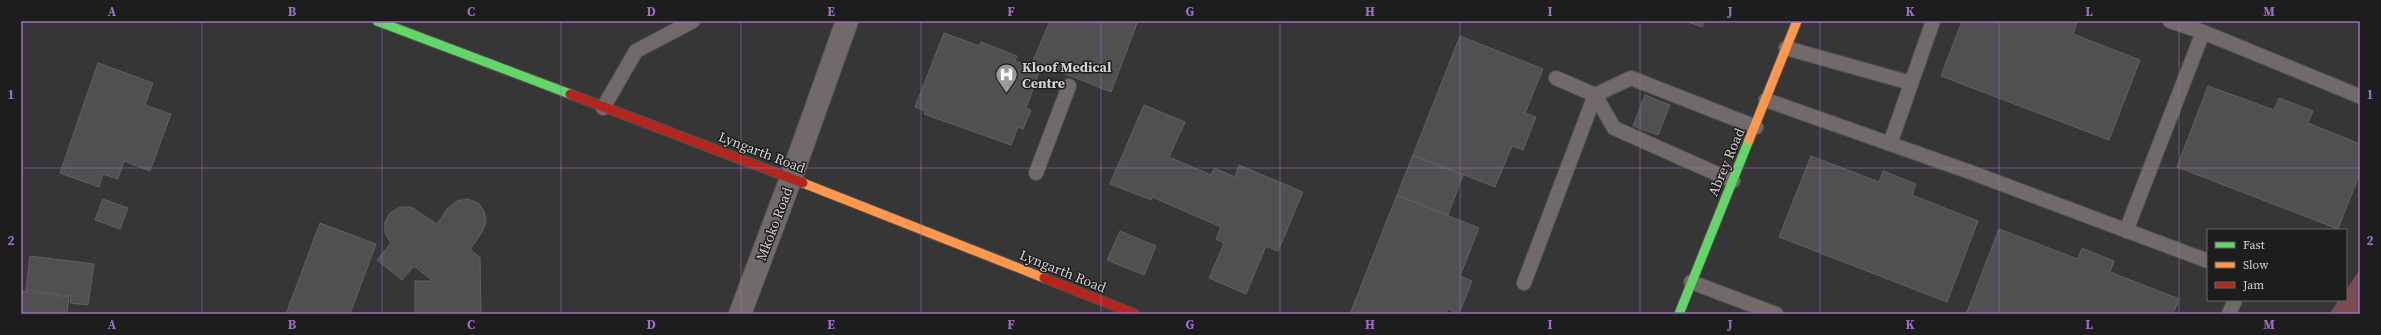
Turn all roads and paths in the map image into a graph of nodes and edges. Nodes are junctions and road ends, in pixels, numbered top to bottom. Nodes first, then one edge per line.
1 (377, 21) edge
2 (693, 21) edge
3 (847, 21) edge
4 (1797, 21) edge
5 (1933, 21) edge
6 (2170, 21) edge
7 (2203, 32) junction
8 (1786, 48) junction
9 (1556, 78) dead end
10 (1911, 83) junction
11 (1069, 86) dead end
12 (1595, 95) junction
13 (2359, 96) dead end
14 (1766, 100) junction
15 (603, 108) junction
16 (1756, 127) junction
17 (1890, 144) junction
18 (1036, 173) dead end
19 (792, 178) junction
20 (1733, 181) junction
21 (2126, 231) junction
22 (2207, 261) edge
23 (1691, 282) junction
24 (1524, 283) dead end
25 (2234, 301) edge
26 (740, 314) edge
27 (1135, 314) edge
28 (1679, 314) edge
29 (1776, 314) edge
30 (2229, 314) edge

1 - 15 street, Lyngarth Road
2 - 15 lane
3 - 19 street, Mkoko Road
4 - 8 street, Abrey Road
5 - 10 lane
6 - 7 lane
7 - 13 lane
7 - 21 lane
8 - 10 lane
8 - 14 street, Abrey Road
9 - 12 lane
10 - 17 lane
11 - 18 lane
12 - 16 lane
12 - 20 lane
12 - 24 lane
14 - 16 street, Abrey Road
14 - 17 lane
15 - 19 street, Lyngarth Road
16 - 20 street, Abrey Road
17 - 21 lane
19 - 26 street, Mkoko Road
19 - 27 street, Lyngarth Road
20 - 23 street, Abrey Road
21 - 22 lane
23 - 28 street, Abrey Road
23 - 29 lane
25 - 30 lane

